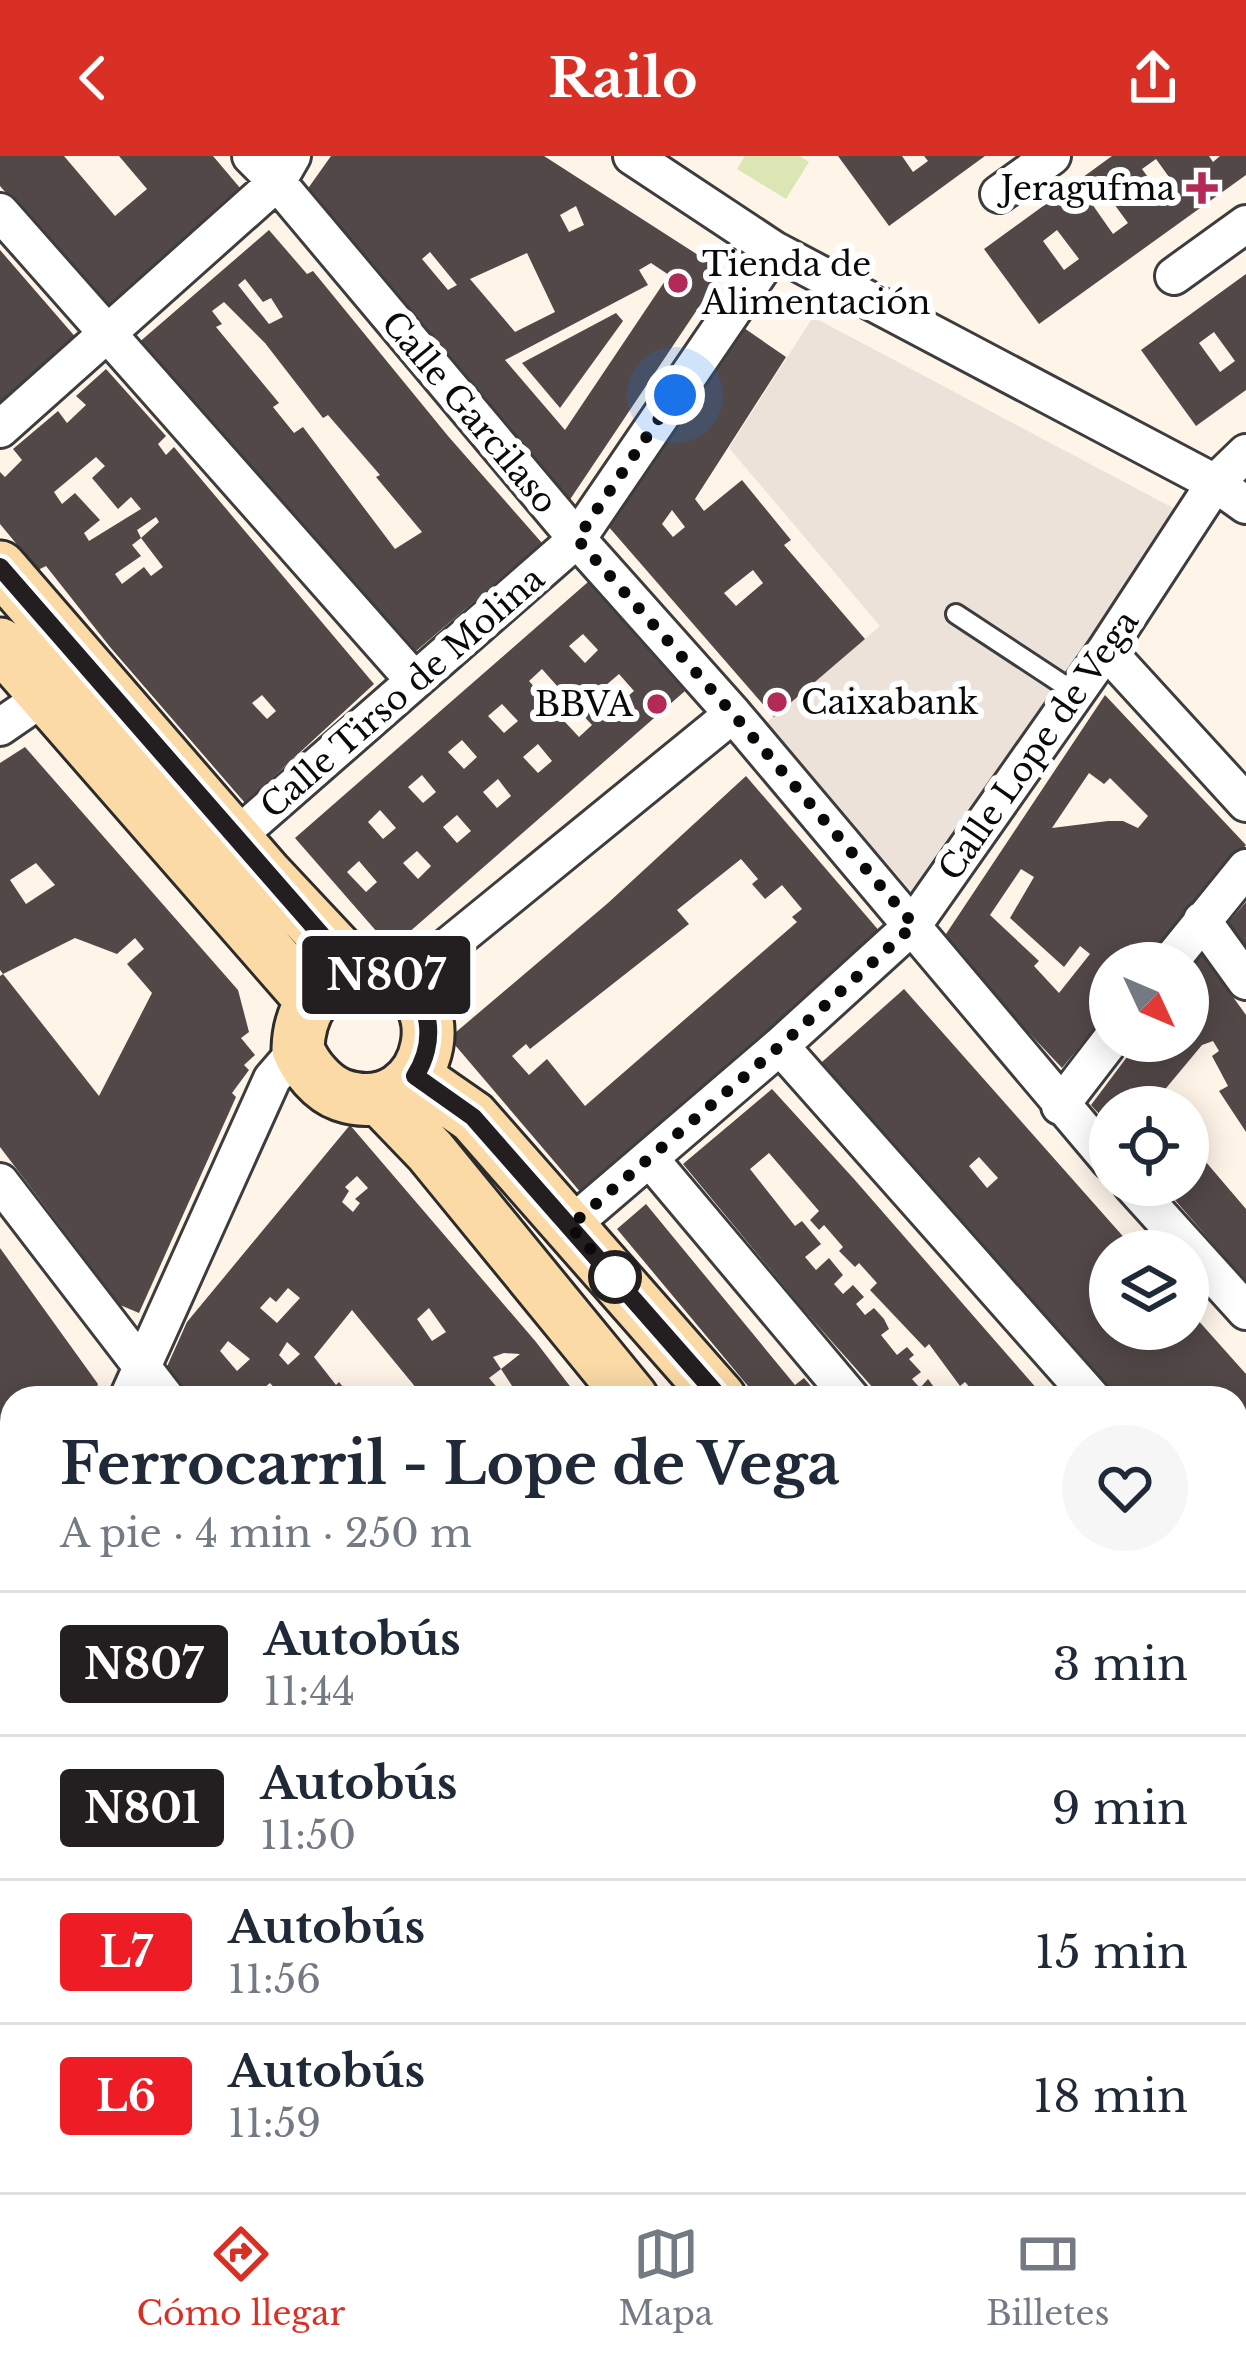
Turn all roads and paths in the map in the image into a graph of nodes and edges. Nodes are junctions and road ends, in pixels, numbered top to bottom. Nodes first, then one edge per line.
1 (632, 156) edge
2 (1052, 156) edge
3 (274, 165) edge
4 (999, 194) dead end
5 (0, 212) edge
6 (1246, 224) edge
7 (774, 250) junction
8 (1174, 276) dead end
9 (107, 337) junction
10 (0, 429) edge
11 (1246, 453) edge
12 (1215, 483) junction
13 (1246, 505) edge
14 (577, 539) junction
15 (0, 567) edge
16 (956, 614) dead end
17 (0, 644) edge
18 (1106, 650) junction
19 (414, 680) junction
20 (1076, 693) junction
21 (45, 696) junction
22 (733, 714) junction
23 (0, 727) edge
24 (1246, 803) edge
25 (235, 838) junction
26 (1246, 868) edge
27 (1202, 920) junction
28 (914, 925) junction
29 (1185, 942) edge
30 (380, 977) junction
31 (1246, 981) edge
32 (304, 1024) junction
33 (780, 1046) junction
34 (1094, 1062) edge
35 (397, 1087) junction
36 (1060, 1106) junction
37 (1089, 1138) edge
38 (650, 1159) junction
39 (0, 1182) edge
40 (1151, 1206) edge
41 (570, 1226) junction
42 (1246, 1311) edge
43 (135, 1383) edge
44 (617, 1386) edge
45 (710, 1386) edge
46 (841, 1386) edge
47 (1081, 1386) edge

1 - 7 street
2 - 4 street
3 - 9 street
3 - 14 street, Calle Garcilaso
5 - 9 street
6 - 8 street
7 - 12 street
7 - 14 street, Calle Tirso de Molina
9 - 10 street
9 - 19 street
11 - 12 street, Calle Lope de Vega
12 - 13 street
12 - 18 street, Calle Lope de Vega
14 - 19 street, Calle Tirso de Molina
14 - 22 street, Calle Garcilaso
15 - 25 street
16 - 20 lane
17 - 21 street
18 - 20 street, Calle Lope de Vega
18 - 24 street
19 - 25 street, Calle Tirso de Molina
20 - 28 street, Calle Lope de Vega
21 - 23 street
21 - 32 street
22 - 28 street, Calle Garcilaso
22 - 30 street
25 - 30 street
26 - 27 street
27 - 29 street
27 - 31 street
28 - 33 street, Calle Lope de Vega
28 - 36 street, Calle Garcilaso
30 - 32 street
30 - 35 street
32 - 35 street
32 - 43 street
33 - 38 street, Calle Lope de Vega
33 - 47 street
34 - 36 street
35 - 41 street
35 - 44 street
36 - 37 street, Calle Garcilaso
38 - 41 street, Calle Lope de Vega
38 - 46 street
39 - 43 street
40 - 42 street
41 - 45 street

